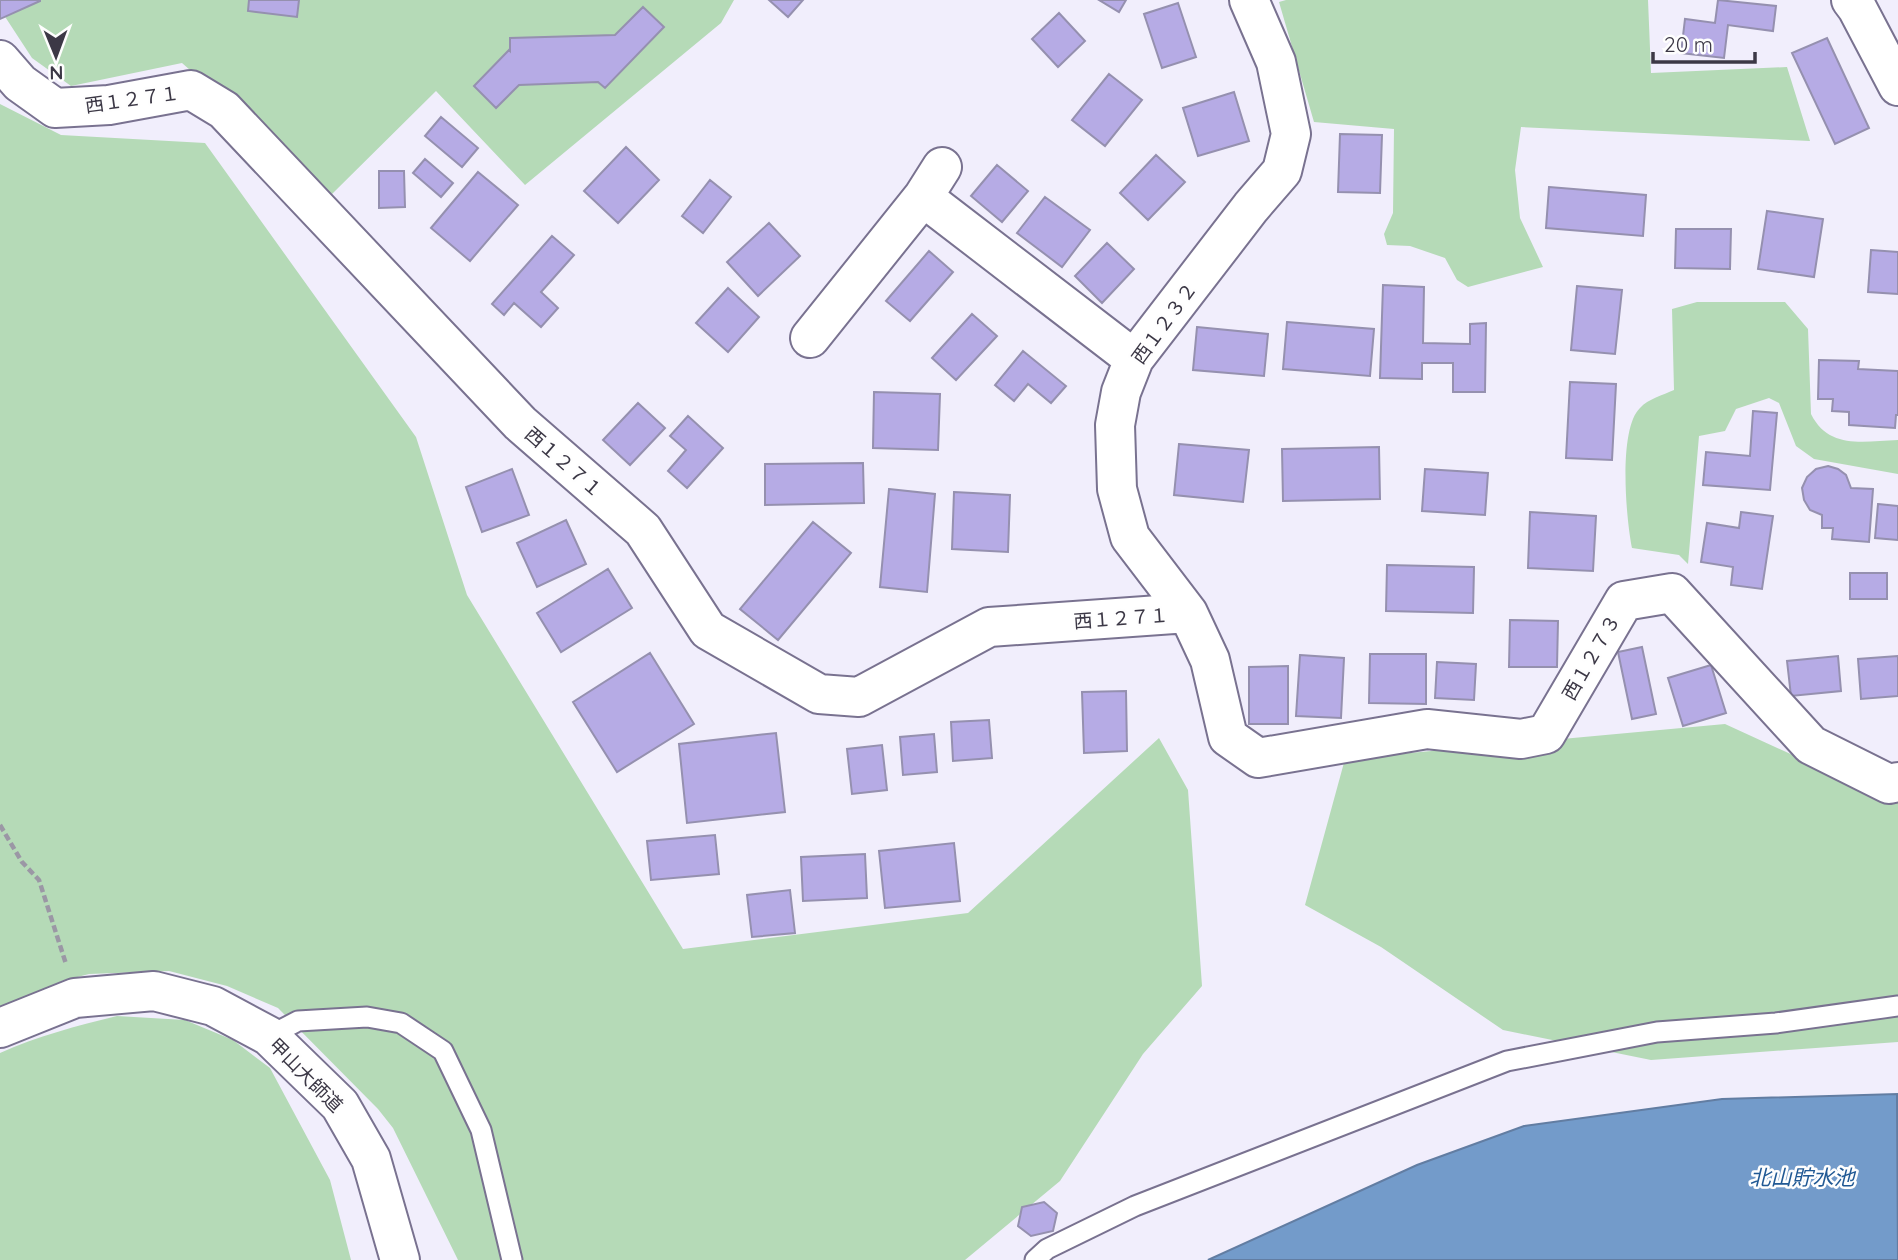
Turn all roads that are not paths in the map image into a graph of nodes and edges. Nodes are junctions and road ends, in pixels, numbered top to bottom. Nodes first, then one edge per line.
1 (1250, 0) edge
2 (1851, 0) edge
3 (0, 60) edge
4 (1898, 86) edge
5 (810, 338) dead end
6 (1134, 359) junction
7 (1188, 613) junction
8 (1228, 737) joint
9 (1898, 782) edge
10 (1898, 1006) edge
11 (0, 1028) edge
12 (269, 1036) junction
13 (400, 1260) edge
14 (512, 1260) edge
15 (1035, 1260) edge

1 - 6 street, 西１２３２
2 - 4 street
3 - 7 street, 西１２７１
5 - 6 street
6 - 7 street, 西１２３２
7 - 8 street, 西１２３２
8 - 9 street, 西１２７３
10 - 15 lane
11 - 12 street, 甲山大師道
12 - 13 street, 甲山大師道
12 - 14 lane

